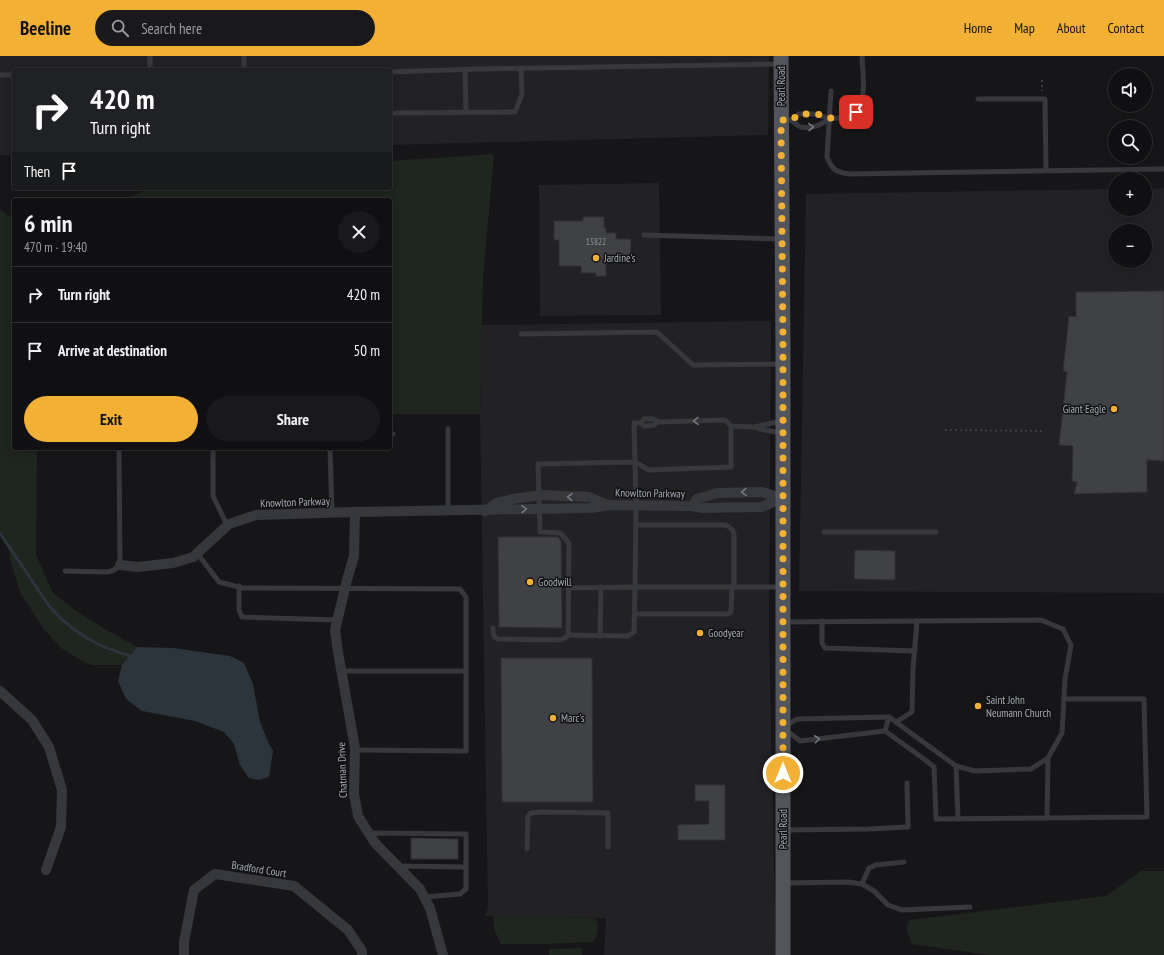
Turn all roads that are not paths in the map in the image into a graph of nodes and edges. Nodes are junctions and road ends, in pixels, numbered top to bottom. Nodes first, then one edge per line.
1 (244, 56) edge
2 (862, 56) edge
3 (150, 57) edge
4 (781, 60) edge
5 (150, 68) edge
6 (244, 68) edge
7 (521, 68) junction
8 (465, 70) junction
9 (392, 72) edge
10 (0, 75) edge
11 (12, 75) edge
12 (832, 91) dead end
13 (978, 99) dead end
14 (466, 112) junction
15 (392, 113) edge
16 (830, 118) junction
17 (787, 120) junction
18 (1164, 169) edge
19 (1046, 170) junction
20 (644, 235) dead end
21 (782, 240) junction
22 (521, 334) dead end
23 (783, 364) junction
24 (731, 426) junction
25 (755, 426) junction
26 (782, 427) junction
27 (448, 429) dead end
28 (119, 450) edge
29 (213, 450) edge
30 (330, 450) edge
31 (635, 462) junction
32 (538, 496) junction
33 (782, 498) junction
34 (608, 505) junction
35 (636, 505) junction
36 (692, 506) junction
37 (540, 509) junction
38 (448, 511) junction
39 (485, 511) junction
40 (355, 512) junction
41 (332, 513) junction
42 (227, 525) junction
43 (636, 525) junction
44 (824, 532) dead end
45 (936, 532) dead end
46 (197, 553) junction
47 (120, 565) junction
48 (65, 572) dead end
49 (239, 586) junction
50 (601, 587) junction
51 (635, 587) junction
52 (733, 587) junction
53 (782, 587) junction
54 (569, 588) junction
55 (345, 589) junction
56 (634, 614) junction
57 (337, 620) junction
58 (917, 621) junction
59 (783, 622) junction
60 (822, 622) junction
61 (492, 628) dead end
62 (568, 635) junction
63 (600, 636) junction
64 (915, 651) junction
65 (342, 671) junction
66 (466, 671) junction
67 (0, 692) edge
68 (1064, 698) junction
69 (889, 717) junction
70 (896, 722) junction
71 (783, 728) junction
72 (885, 731) junction
73 (355, 750) junction
74 (1048, 758) junction
75 (956, 766) junction
76 (907, 783) dead end
77 (1047, 818) junction
78 (958, 819) junction
79 (783, 830) junction
80 (369, 833) junction
81 (608, 847) dead end
82 (527, 849) dead end
83 (904, 862) dead end
84 (397, 866) junction
85 (466, 867) junction
86 (46, 870) dead end
87 (783, 883) junction
88 (862, 884) junction
89 (424, 897) junction
90 (970, 907) dead end
91 (184, 955) edge
92 (362, 955) edge
93 (443, 955) edge
94 (783, 955) edge

1 - 6 lane
2 - 16 lane
3 - 5 lane
4 - 7 lane
4 - 17 main road, Pearl Road
7 - 8 lane
7 - 14 lane
8 - 9 lane
8 - 14 lane
10 - 11 lane
12 - 16 lane
13 - 19 lane
14 - 15 lane
16 - 17 lane
17 -> 16 lane
16 - 19 lane
17 - 21 main road, Pearl Road
18 - 19 lane
20 - 21 lane
21 - 23 main road, Pearl Road
22 - 23 lane
23 - 26 main road, Pearl Road
24 - 25 lane
24 - 31 lane
24 -> 31 lane
25 - 26 lane
25 - 26 lane
26 - 33 main road, Pearl Road
27 - 38 lane
28 - 47 lane
29 - 42 lane
30 - 41 lane
31 - 32 lane
31 - 35 lane
34 -> 32 street, Knowlton Parkway
32 - 37 lane
32 - 39 street, Knowlton Parkway
33 - 36 street, Knowlton Parkway
33 -> 36 street, Knowlton Parkway
33 - 53 main road, Pearl Road
34 - 35 street, Knowlton Parkway
34 - 37 street, Knowlton Parkway
35 - 36 street, Knowlton Parkway
35 - 43 lane
39 -> 37 street, Knowlton Parkway
37 - 54 lane
38 - 39 street, Knowlton Parkway
38 - 40 street, Knowlton Parkway
40 - 41 street, Knowlton Parkway
40 - 55 street, Chatman Drive
41 - 42 street, Knowlton Parkway
42 - 46 street, Knowlton Parkway
43 - 51 lane
43 - 52 lane
44 - 45 lane
46 - 47 street, Knowlton Parkway
46 - 49 lane
47 - 48 lane
49 - 55 lane
49 - 57 lane
50 - 51 lane
50 - 54 lane
50 - 63 lane
51 - 52 lane
51 - 56 lane
52 - 53 lane
52 - 56 lane
53 - 59 main road, Pearl Road
54 - 62 lane
55 - 57 street, Chatman Drive
55 - 66 lane
56 - 63 lane
57 - 65 street, Chatman Drive
58 - 60 lane
58 - 64 lane
58 - 68 lane
59 - 60 lane
59 - 71 main road, Pearl Road
60 - 64 lane
61 - 62 lane
62 - 63 lane
64 - 70 lane
65 - 66 lane
65 - 73 street, Chatman Drive
66 - 73 lane
67 - 86 street
68 - 74 lane
68 - 77 lane
69 - 70 lane
69 - 71 lane
69 - 72 lane
70 - 75 lane
71 -> 72 lane
71 - 79 main road, Pearl Road
72 - 78 lane
73 - 80 street, Chatman Drive
74 - 75 lane
74 - 77 lane
75 - 78 lane
76 - 79 lane
77 - 78 lane
79 - 87 main road, Pearl Road
80 - 84 street, Chatman Drive
80 - 85 lane
81 - 82 lane
83 - 88 lane
84 - 85 lane
84 - 89 street, Chatman Drive
85 - 89 lane
87 - 88 lane
87 - 94 main road, Pearl Road
88 - 90 lane
89 - 93 street, Chatman Drive
91 - 92 street, Bradford Court

